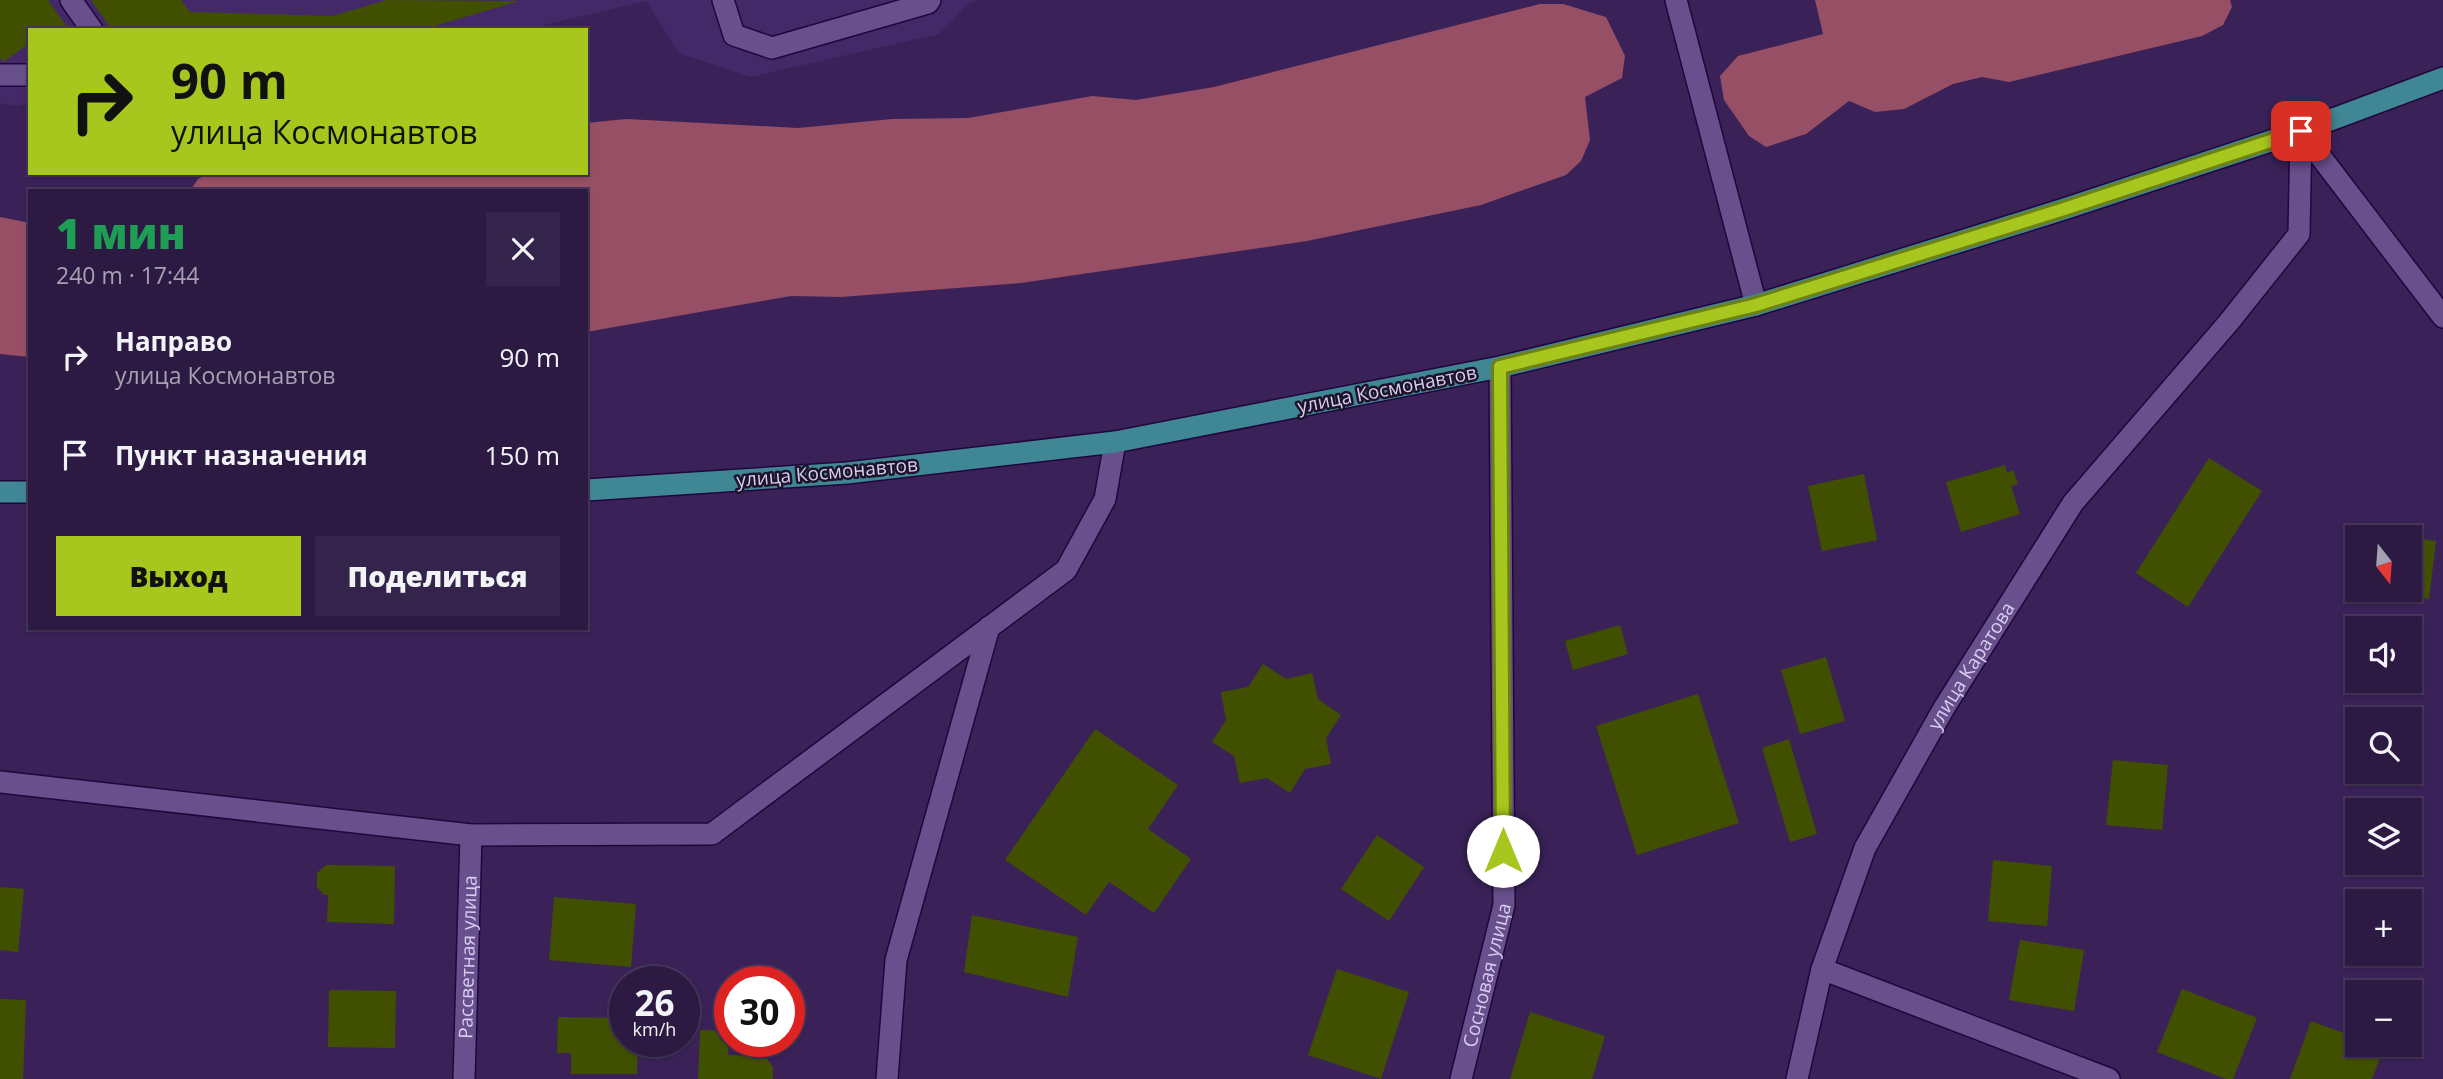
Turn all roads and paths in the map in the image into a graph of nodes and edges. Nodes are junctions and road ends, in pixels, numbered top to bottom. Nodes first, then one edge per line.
1 (71, 0) edge
2 (723, 0) edge
3 (930, 0) edge
4 (1676, 0) edge
5 (91, 28) edge
6 (0, 75) edge
7 (28, 75) edge
8 (2443, 78) edge
9 (2301, 131) junction
10 (1756, 305) junction
11 (2443, 317) edge
12 (1500, 367) junction
13 (1115, 442) junction
14 (588, 490) edge
15 (0, 492) edge
16 (28, 492) edge
17 (989, 627) junction
18 (0, 782) edge
19 (471, 835) junction
20 (1822, 970) junction
21 (464, 1079) edge
22 (887, 1079) edge
23 (1461, 1079) edge
24 (1797, 1079) edge
25 (2109, 1079) edge

1 - 5 street
2 - 3 street
4 - 10 street
6 - 7 street
8 - 9 main road, улица Космонавтов
9 - 10 main road, улица Космонавтов
9 - 11 street
9 - 20 street, улица Каратова
10 - 12 main road, улица Космонавтов
12 - 13 main road, улица Космонавтов
12 - 23 street, Сосновая улица
13 - 14 main road, улица Космонавтов
13 - 17 street
15 - 16 main road
17 - 19 street
17 - 22 street
18 - 19 street
19 - 21 street, Рассветная улица
20 - 24 street, улица Каратова
20 - 25 street

